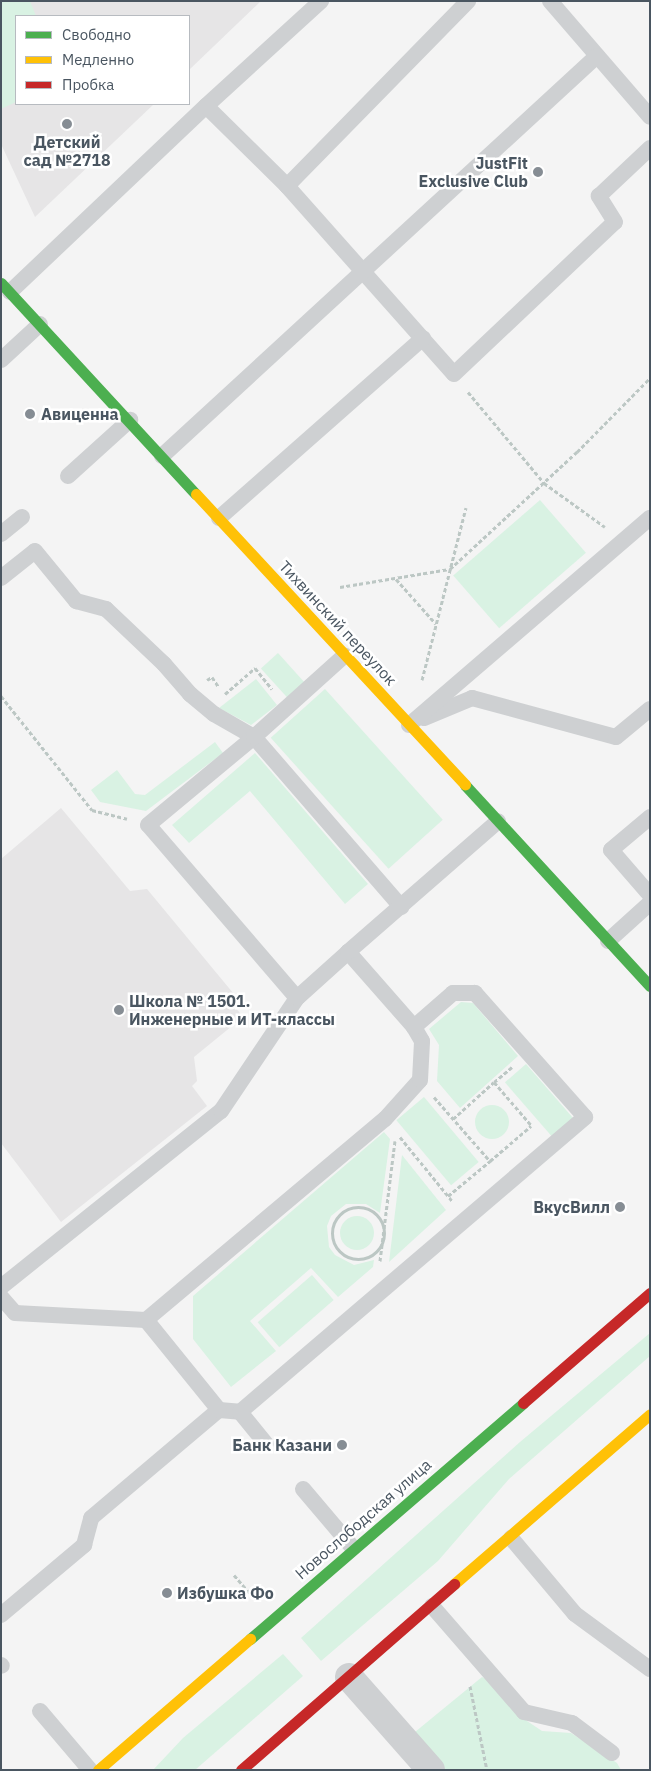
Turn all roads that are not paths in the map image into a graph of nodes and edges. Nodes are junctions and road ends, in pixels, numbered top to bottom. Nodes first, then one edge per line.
1 (320, 1) edge
2 (468, 1) edge
3 (550, 1) edge
4 (597, 56) junction
5 (206, 106) junction
6 (650, 117) edge
7 (650, 148) edge
8 (287, 186) junction
9 (363, 271) junction
10 (6, 288) edge
11 (40, 324) junction
12 (422, 338) junction
13 (1, 360) edge
14 (130, 420) junction
15 (162, 456) junction
16 (68, 476) dead end
17 (22, 517) dead end
18 (219, 518) junction
19 (650, 518) edge
20 (1, 534) edge
21 (1, 578) edge
22 (345, 655) junction
23 (650, 709) edge
24 (410, 725) junction
25 (254, 737) junction
26 (650, 817) edge
27 (498, 821) junction
28 (650, 895) edge
29 (650, 903) edge
30 (402, 906) junction
31 (608, 941) junction
32 (348, 952) junction
33 (650, 986) edge
34 (297, 998) junction
35 (414, 1026) junction
36 (1, 1287) edge
37 (650, 1293) edge
38 (1, 1298) edge
39 (146, 1320) junction
40 (219, 1410) junction
41 (240, 1412) junction
42 (650, 1414) edge
43 (266, 1444) dead end
44 (303, 1489) dead end
45 (511, 1538) junction
46 (353, 1548) junction
47 (432, 1606) junction
48 (4, 1608) edge
49 (650, 1669) edge
50 (349, 1677) junction
51 (40, 1711) dead end
52 (612, 1753) dead end
53 (90, 1770) edge
54 (98, 1770) edge
55 (241, 1770) edge
56 (431, 1770) edge

1 - 5 lane
2 - 8 lane
3 - 4 lane
4 - 6 lane
4 - 9 lane
5 - 8 lane
5 - 10 lane
7 - 12 lane
8 - 9 lane
9 - 12 lane
9 - 15 lane
10 - 11 main road, Тихвинский переулок
11 - 13 lane
11 - 14 main road, Тихвинский переулок
12 - 18 lane
14 - 15 main road, Тихвинский переулок
14 - 16 lane
15 - 18 main road, Тихвинский переулок
17 - 20 lane
18 - 22 main road, Тихвинский переулок
19 - 24 lane
21 - 25 lane
22 - 24 main road, Тихвинский переулок
22 - 25 lane
23 - 24 lane
24 - 27 main road, Тихвинский переулок
25 - 30 lane
25 - 34 lane
26 - 28 lane
27 - 30 lane
27 - 31 main road, Тихвинский переулок
29 - 31 lane
30 - 32 lane
31 - 33 main road, Тихвинский переулок
32 - 34 lane
32 - 35 lane
34 - 36 lane
35 - 39 lane
35 - 41 lane
37 - 46 main road, Новослободская улица
38 - 39 lane
39 - 40 lane
40 - 41 lane
40 - 48 lane
41 - 43 lane
42 - 45 main road
44 - 46 lane
45 - 47 main road
45 - 49 lane
46 - 54 main road, Новослободская улица
47 - 50 main road
47 - 52 lane
50 - 55 main road
50 - 56 street
51 - 53 lane

